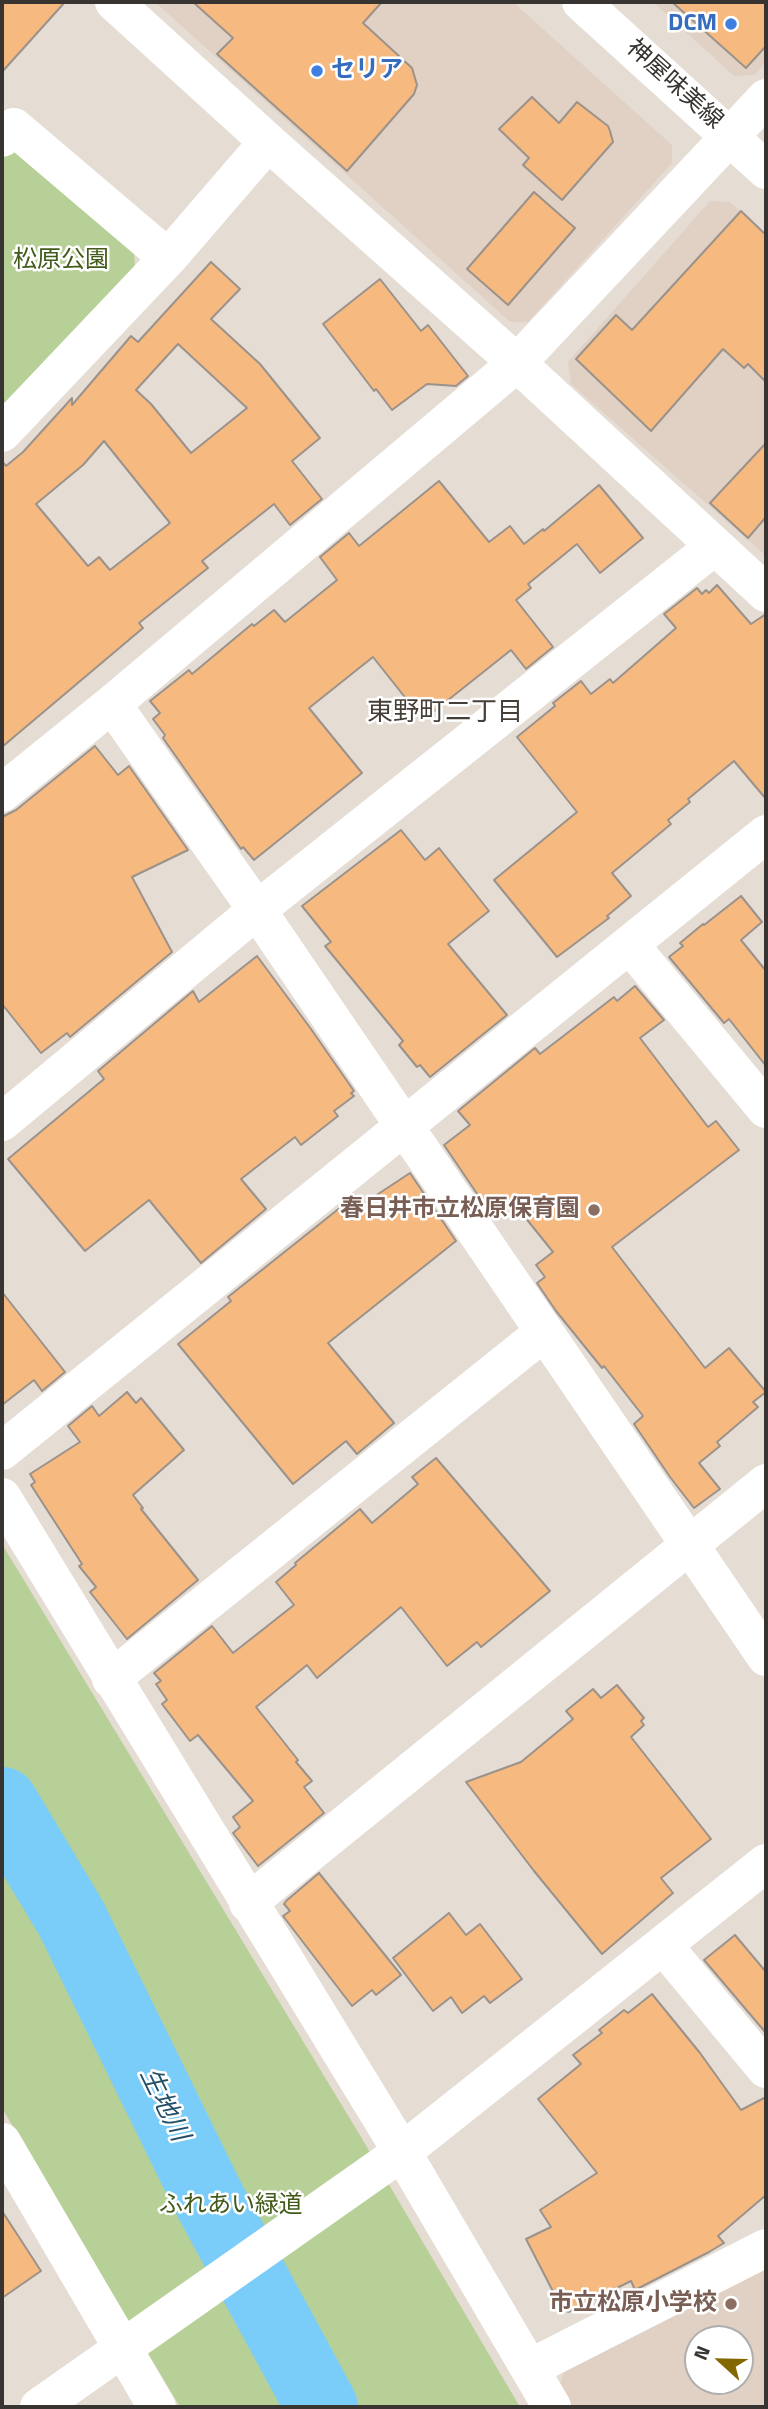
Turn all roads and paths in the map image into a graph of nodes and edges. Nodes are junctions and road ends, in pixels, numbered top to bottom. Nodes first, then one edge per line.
1 (114, 2) edge
2 (581, 2) edge
3 (766, 98) edge
4 (730, 136) junction
5 (2, 138) edge
6 (268, 142) junction
7 (766, 170) edge
8 (168, 258) junction
9 (517, 363) junction
10 (2, 433) edge
11 (715, 545) junction
12 (766, 593) edge
13 (112, 704) junction
14 (2, 793) edge
15 (766, 834) edge
16 (257, 910) junction
17 (630, 945) junction
18 (766, 1108) edge
19 (2, 1122) edge
20 (403, 1126) junction
21 (543, 1333) junction
22 (2, 1451) edge
23 (766, 1483) edge
24 (2, 1497) edge
25 (689, 1546) junction
26 (766, 1657) edge
27 (111, 1679) junction
28 (766, 1863) edge
29 (248, 1903) junction
30 (663, 1945) junction
31 (766, 2069) edge
32 (2, 2142) edge
33 (393, 2159) junction
34 (766, 2248) edge
35 (132, 2344) junction
36 (530, 2368) junction
37 (38, 2407) edge
38 (157, 2407) edge
39 (552, 2407) edge

1 - 6 street
2 - 4 street, 神屋味美線
3 - 4 street
4 - 7 street, 神屋味美線
4 - 9 street
5 - 8 street
6 - 8 street
6 - 9 street
8 - 10 street
9 - 11 street
9 - 13 street
11 - 12 street
11 - 16 street
13 - 14 street
13 - 16 street
15 - 17 street
16 - 19 street
16 - 20 street
17 - 18 street
17 - 20 street
20 - 21 street
20 - 22 street
21 - 25 street
21 - 27 street
23 - 25 street
24 - 27 street
25 - 26 street
25 - 29 street
27 - 29 street
28 - 30 street
29 - 33 street
30 - 31 street
30 - 33 street
32 - 35 street
33 - 35 street
33 - 36 street
34 - 36 street
35 - 37 street
35 - 38 street
36 - 39 street

